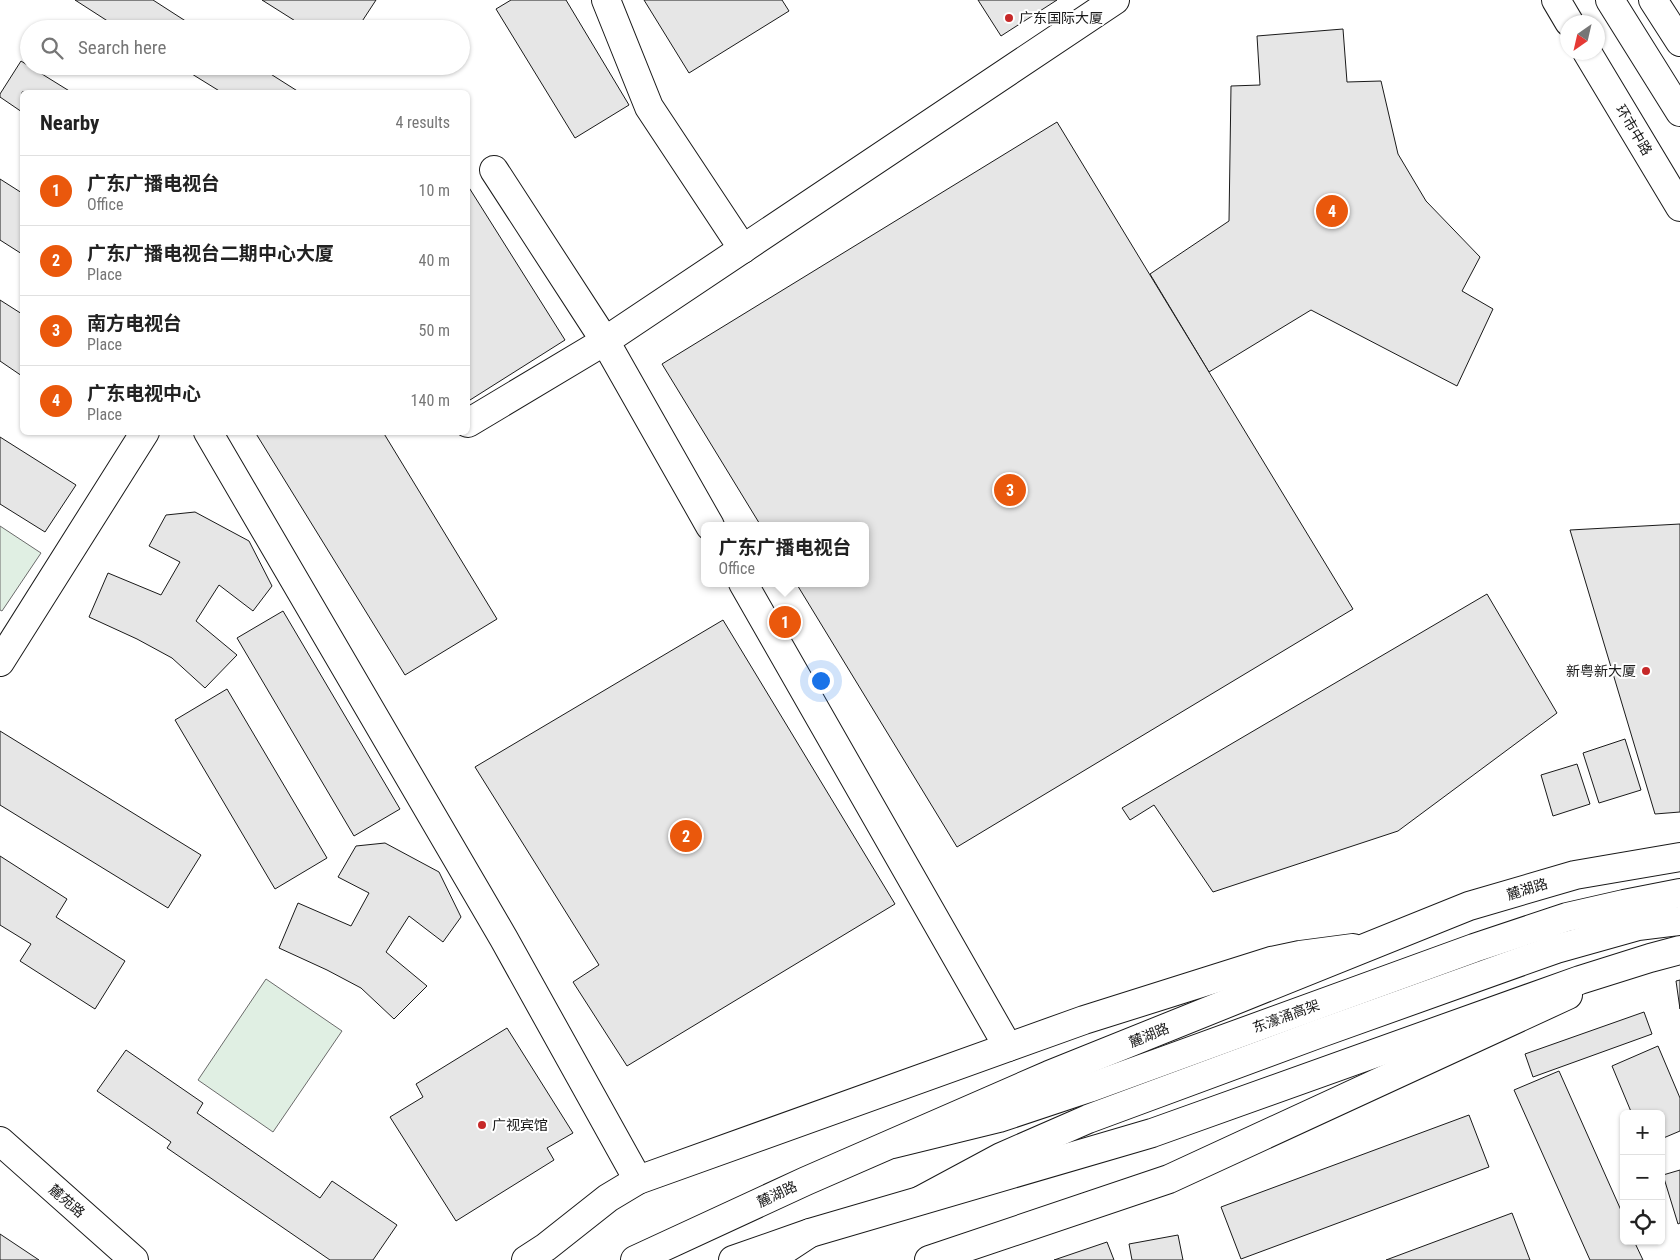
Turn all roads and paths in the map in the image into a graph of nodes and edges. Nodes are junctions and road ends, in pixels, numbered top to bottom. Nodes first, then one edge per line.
1 (606, 0) edge
2 (1115, 0) edge
3 (1556, 0) edge
4 (1610, 0) edge
5 (1653, 0) edge
6 (1565, 15) edge
7 (1680, 42) edge
8 (1592, 60) edge
9 (1680, 112) edge
10 (494, 170) dead end
11 (1680, 207) edge
12 (743, 249) junction
13 (605, 341) junction
14 (470, 422) edge
15 (143, 435) edge
16 (210, 435) edge
17 (708, 522) edge
18 (745, 587) edge
19 (0, 662) edge
20 (1680, 857) edge
21 (1680, 894) edge
22 (1680, 921) edge
23 (1372, 946) junction
24 (1680, 950) edge
25 (1650, 958) junction
26 (1008, 1047) junction
27 (0, 1141) edge
28 (893, 1144) junction
29 (638, 1180) junction
30 (921, 1200) junction
31 (810, 1233) junction
32 (134, 1260) edge
33 (526, 1260) edge
34 (635, 1260) edge
35 (733, 1260) edge
36 (769, 1260) edge
37 (929, 1260) edge

1 - 12 main road
2 - 12 main road
3 - 6 main road
4 - 9 main road
5 - 7 main road
8 - 11 main road, 环市中路
10 - 13 main road
12 - 13 main road
13 - 14 main road
13 - 17 main road
15 - 19 main road
16 - 29 main road
18 - 26 main road
20 - 23 main road, 麓湖路
21 - 28 main road, 东濠涌高架
22 - 30 main road, 东濠涌高架
23 - 26 main road
23 - 28 main road, 麓湖路
24 - 25 main road
25 - 30 main road
25 - 37 main road
26 - 29 main road
27 - 32 main road, 麓苑路
28 - 34 main road, 麓湖路
29 - 33 main road
30 - 31 main road
31 - 35 main road
31 - 36 main road

